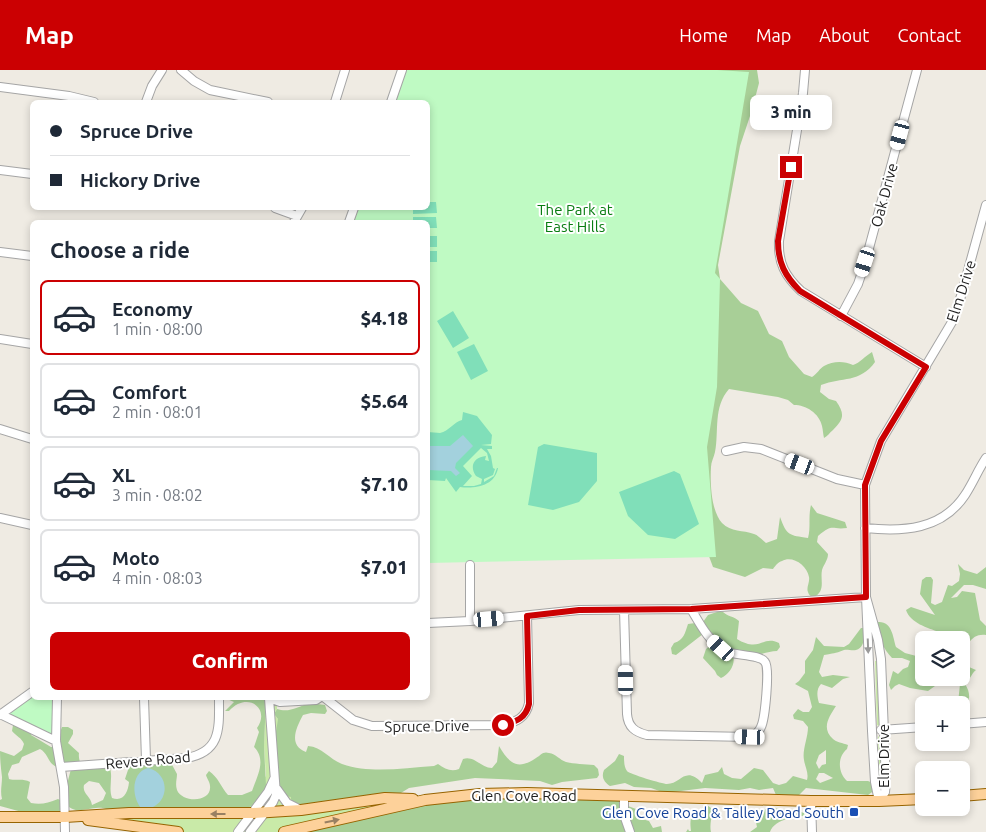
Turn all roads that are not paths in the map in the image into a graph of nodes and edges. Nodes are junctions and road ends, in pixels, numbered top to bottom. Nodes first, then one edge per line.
1 (162, 70) edge
2 (181, 70) edge
3 (345, 70) edge
4 (402, 70) edge
5 (805, 70) edge
6 (918, 70) edge
7 (0, 87) edge
8 (86, 100) edge
9 (147, 100) edge
10 (258, 100) edge
11 (336, 100) edge
12 (392, 100) edge
13 (0, 170) edge
14 (30, 174) edge
15 (986, 204) edge
16 (279, 210) edge
17 (296, 219) edge
18 (0, 252) edge
19 (30, 256) edge
20 (841, 316) junction
21 (0, 338) edge
22 (30, 344) edge
23 (926, 367) junction
24 (0, 429) edge
25 (30, 438) edge
26 (726, 452) dead end
27 (986, 458) edge
28 (865, 485) junction
29 (0, 518) edge
30 (30, 525) edge
31 (865, 528) junction
32 (470, 565) dead end
33 (866, 597) junction
34 (691, 609) junction
35 (624, 610) junction
36 (527, 616) junction
37 (470, 621) junction
38 (430, 623) edge
39 (30, 693) edge
40 (57, 700) edge
41 (144, 700) edge
42 (219, 700) edge
43 (269, 700) edge
44 (274, 700) edge
45 (316, 700) edge
46 (328, 700) edge
47 (0, 715) edge
48 (986, 722) edge
49 (970, 723) edge
50 (915, 728) edge
51 (884, 730) junction
52 (872, 731) junction
53 (56, 741) junction
54 (146, 760) junction
55 (61, 767) junction
56 (274, 779) junction
57 (276, 788) junction
58 (986, 794) edge
59 (970, 795) edge
60 (624, 796) junction
61 (915, 799) edge
62 (425, 800) junction
63 (811, 801) junction
64 (879, 801) junction
65 (301, 810) junction
66 (266, 811) junction
67 (253, 813) junction
68 (65, 816) junction
69 (0, 817) edge
70 (65, 832) edge
71 (178, 832) edge
72 (238, 832) edge
73 (250, 832) edge
74 (284, 832) edge
75 (630, 832) edge
76 (812, 832) edge

1 - 9 street
2 - 10 street
3 - 11 street
4 - 12 street
5 - 20 street
6 - 20 street, Oak Drive
7 - 8 street
13 - 14 street
15 - 23 street, Elm Drive
16 - 17 street
18 - 19 street
20 - 23 street
21 - 22 street
23 - 28 street, Elm Drive
24 - 25 street
26 - 28 street
27 - 31 street
28 - 31 street, Elm Drive
29 - 30 street
31 - 33 street, Elm Drive
32 - 37 street
33 - 34 street
33 - 51 street, Elm Drive
33 -> 52 street, Elm Drive
34 - 35 street
34 - 35 street
35 - 36 street
36 - 37 street
36 - 46 street, Spruce Drive
37 - 38 street
39 - 47 street
40 - 53 street
41 - 54 street
42 - 54 street, Revere Road
43 - 56 street
44 - 45 street
47 - 53 street
48 - 49 street
50 - 51 street
51 - 52 street
51 - 64 street, Elm Drive
52 - 64 street, Elm Drive
53 - 55 street
54 - 55 street, Revere Road
55 - 68 street
56 - 57 street
56 - 67 street
57 - 65 street
57 - 66 street
58 - 59 main road
60 - 62 main road, Glen Cove Road
60 - 63 main road, Glen Cove Road
60 - 75 street
61 - 64 main road, Glen Cove Road
62 - 65 main road, Glen Cove Road
74 -> 62 main road, Glen Cove Road
63 - 64 main road, Glen Cove Road
63 - 76 street
65 - 66 main road, Glen Cove Road
66 - 67 main road, Glen Cove Road
66 - 73 street
67 -> 68 main road, Glen Cove Road
67 - 72 street
68 - 69 main road, Glen Cove Road
68 - 70 street
68 - 71 main road, Glen Cove Road

